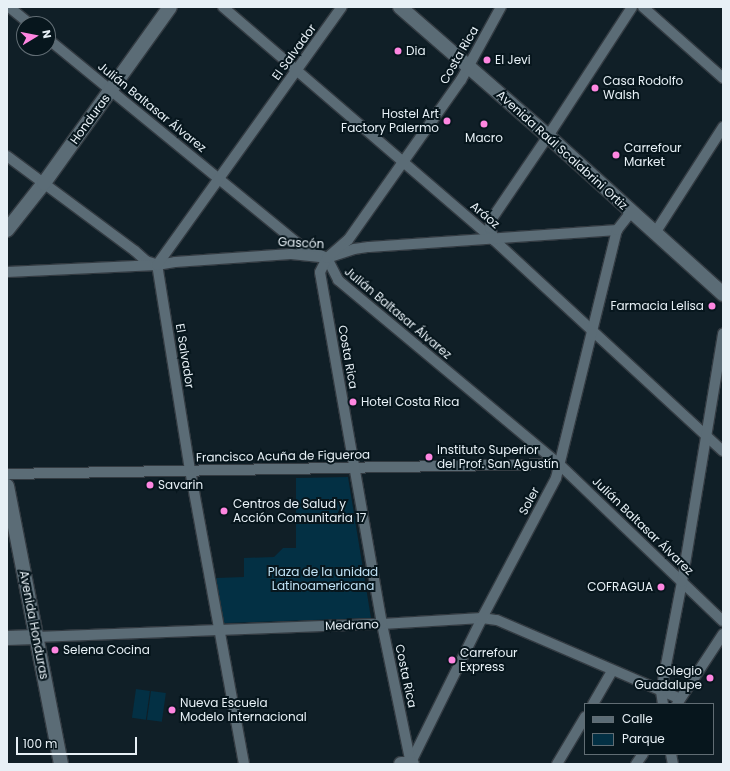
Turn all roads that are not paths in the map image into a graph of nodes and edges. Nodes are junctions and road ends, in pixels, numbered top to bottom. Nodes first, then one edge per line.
1 (8, 7) edge
2 (170, 7) edge
3 (223, 7) edge
4 (342, 7) edge
5 (400, 7) edge
6 (501, 7) edge
7 (632, 7) edge
8 (643, 7) edge
9 (20, 16) edge
10 (56, 45) edge
11 (468, 67) junction
12 (296, 72) junction
13 (723, 78) edge
14 (111, 90) junction
15 (723, 127) edge
16 (548, 136) junction
17 (7, 156) edge
18 (403, 163) junction
19 (219, 178) junction
20 (44, 183) junction
21 (631, 212) junction
22 (7, 230) edge
23 (617, 230) junction
24 (655, 233) junction
25 (494, 240) junction
26 (327, 258) junction
27 (157, 265) junction
28 (7, 272) edge
29 (723, 294) edge
30 (592, 330) junction
31 (723, 333) edge
32 (706, 434) junction
33 (723, 451) edge
34 (559, 464) junction
35 (354, 468) junction
36 (190, 470) junction
37 (7, 474) edge
38 (7, 486) edge
39 (682, 582) junction
40 (482, 618) junction
41 (723, 621) edge
42 (382, 624) junction
43 (219, 631) junction
44 (723, 634) edge
45 (36, 637) junction
46 (7, 638) edge
47 (613, 670) junction
48 (661, 691) junction
49 (679, 702) edge
50 (593, 703) edge
51 (662, 703) edge
52 (584, 719) edge
53 (642, 755) edge
54 (61, 764) edge
55 (244, 764) edge
56 (401, 764) edge
57 (411, 764) edge
58 (557, 764) edge
59 (636, 764) edge

1 - 9 street
2 - 14 main road, Honduras
3 - 12 street, Aráoz
4 - 12 street, El Salvador
5 - 11 main road, Avenida Raúl Scalabrini Ortiz
6 - 11 street, Costa Rica
7 - 16 street
8 - 13 street
10 - 14 street, Julián Baltasar Álvarez
11 - 16 main road, Avenida Raúl Scalabrini Ortiz
11 - 18 street, Costa Rica
12 - 18 street, Aráoz
12 - 19 street, El Salvador
14 - 19 street, Julián Baltasar Álvarez
14 - 20 main road, Honduras
15 - 24 street
16 - 21 main road, Avenida Raúl Scalabrini Ortiz
16 - 25 street
17 - 20 street
18 - 25 street, Aráoz
18 - 26 street, Costa Rica
19 - 26 street, Julián Baltasar Álvarez
19 - 27 street, El Salvador
20 - 22 main road, Honduras
20 - 27 street
21 - 23 street, Soler
21 - 24 main road, Avenida Raúl Scalabrini Ortiz
23 - 25 street, Gascón
23 - 30 street, Soler
24 - 29 main road, Avenida Raúl Scalabrini Ortiz
25 - 26 street, Gascón
25 - 30 street, Aráoz
26 - 27 street, Gascón
26 - 34 street, Julián Baltasar Álvarez
26 - 35 street, Costa Rica
27 - 28 street, Gascón
27 - 36 street, El Salvador
30 - 32 street, Aráoz
30 - 34 street, Soler
31 - 32 street
32 - 33 street, Aráoz
32 - 39 street
34 - 35 street, Francisco Acuña de Figueroa
34 - 39 street, Julián Baltasar Álvarez
34 - 40 street, Soler
35 - 36 street, Francisco Acuña de Figueroa
35 - 42 street, Costa Rica
36 - 37 street, Francisco Acuña de Figueroa
36 - 43 street, El Salvador
38 - 45 main road, Avenida Honduras
39 - 41 street, Julián Baltasar Álvarez
39 - 48 street
40 - 42 street, Medrano
40 - 47 street, Medrano
40 - 57 street, Soler
42 - 43 street, Medrano
42 - 57 street, Costa Rica
43 - 45 street, Medrano
43 - 55 street, El Salvador
44 - 49 street
45 - 46 main road, Medrano
45 - 54 main road, Avenida Honduras
47 - 48 street, Medrano
47 - 50 street
48 - 49 street, Medrano
48 - 51 street
52 - 58 street
53 - 59 street
56 - 57 main road

